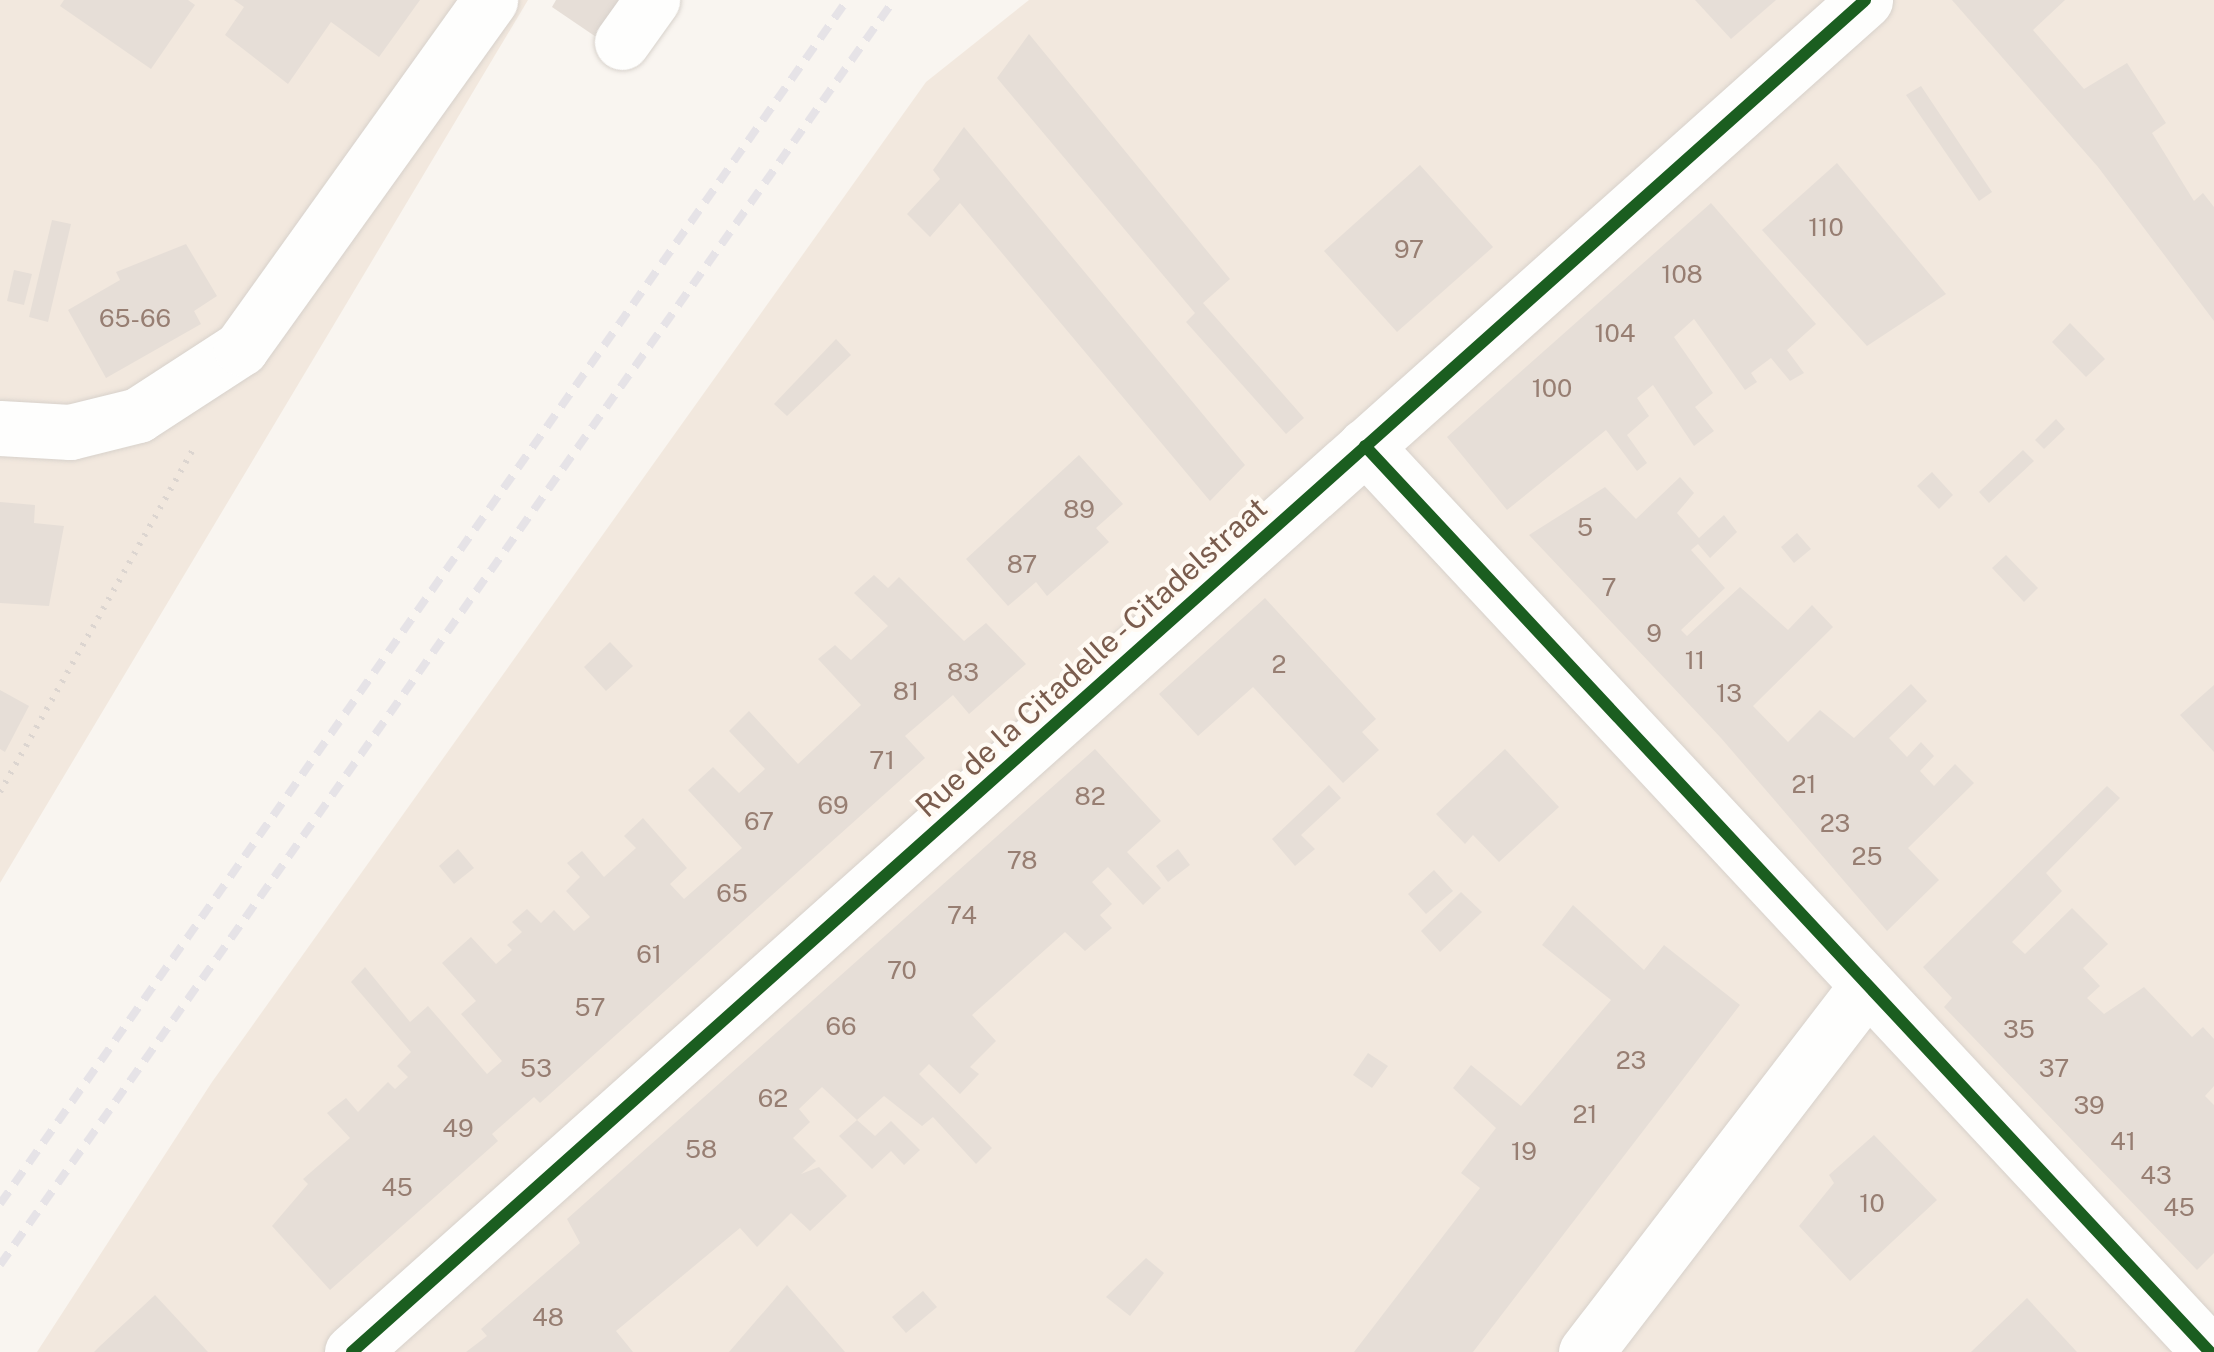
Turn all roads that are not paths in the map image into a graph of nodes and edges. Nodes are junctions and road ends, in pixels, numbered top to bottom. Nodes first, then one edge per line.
1 (490, 0) edge
2 (1865, 0) edge
3 (0, 428) edge
4 (1365, 446) junction
5 (1865, 988) junction
6 (352, 1352) edge
7 (1586, 1352) edge
8 (2210, 1352) edge

1 - 3 street
2 - 4 street, Rue de la Citadelle - Citadelstraat
4 - 5 street
4 - 6 street, Rue de la Citadelle - Citadelstraat
5 - 7 street
5 - 8 street

